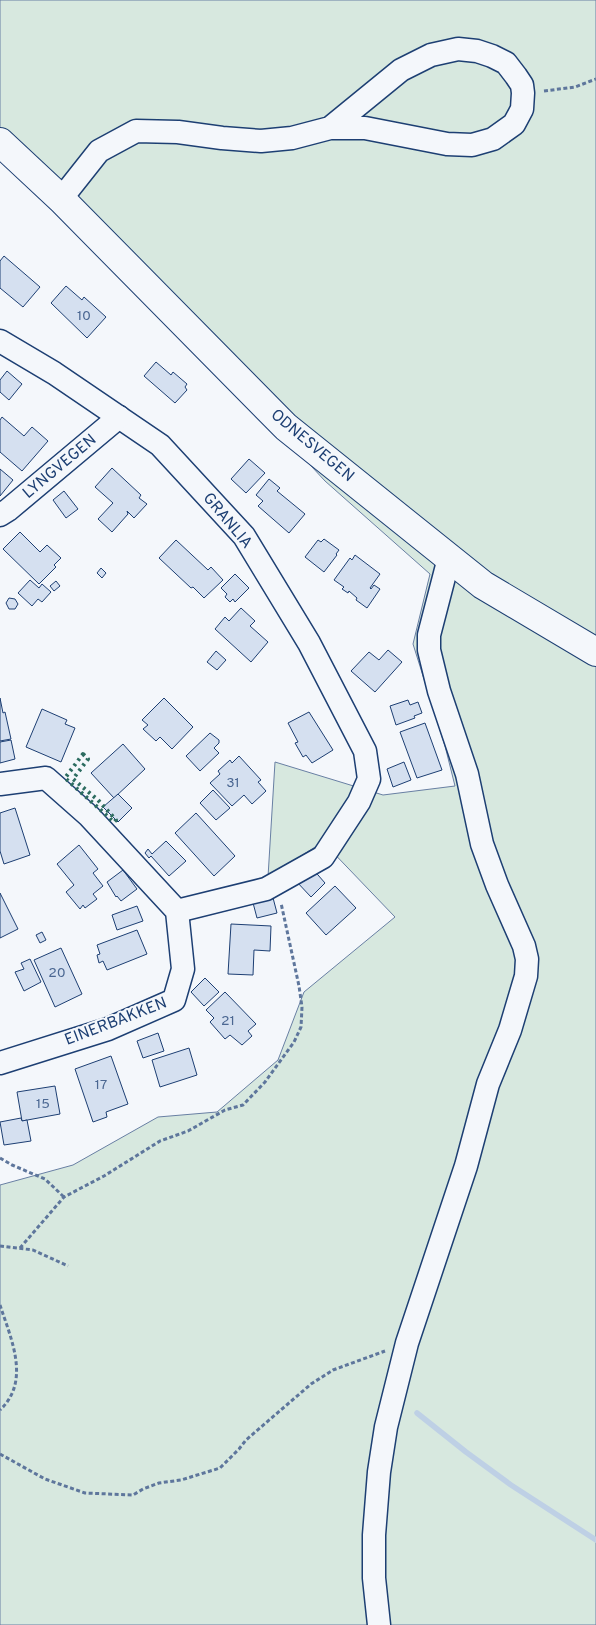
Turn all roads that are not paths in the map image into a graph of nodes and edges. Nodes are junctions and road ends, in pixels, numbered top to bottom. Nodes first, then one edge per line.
1 (330, 128) junction
2 (0, 142) edge
3 (61, 199) junction
4 (0, 341) edge
5 (119, 417) junction
6 (0, 515) edge
7 (449, 558) junction
8 (596, 652) edge
9 (0, 784) edge
10 (177, 912) junction
11 (0, 1063) edge
12 (379, 1625) edge

1 - 1 street
1 - 3 street
2 - 3 main road, ODNESVEGEN
3 - 7 main road, ODNESVEGEN
4 - 5 street, GRANLIA
5 - 6 street, LYNGVEGEN
5 - 10 street, GRANLIA
7 - 8 main road, ODNESVEGEN
7 - 12 street
9 - 10 street
10 - 11 street, EINERBAKKEN

